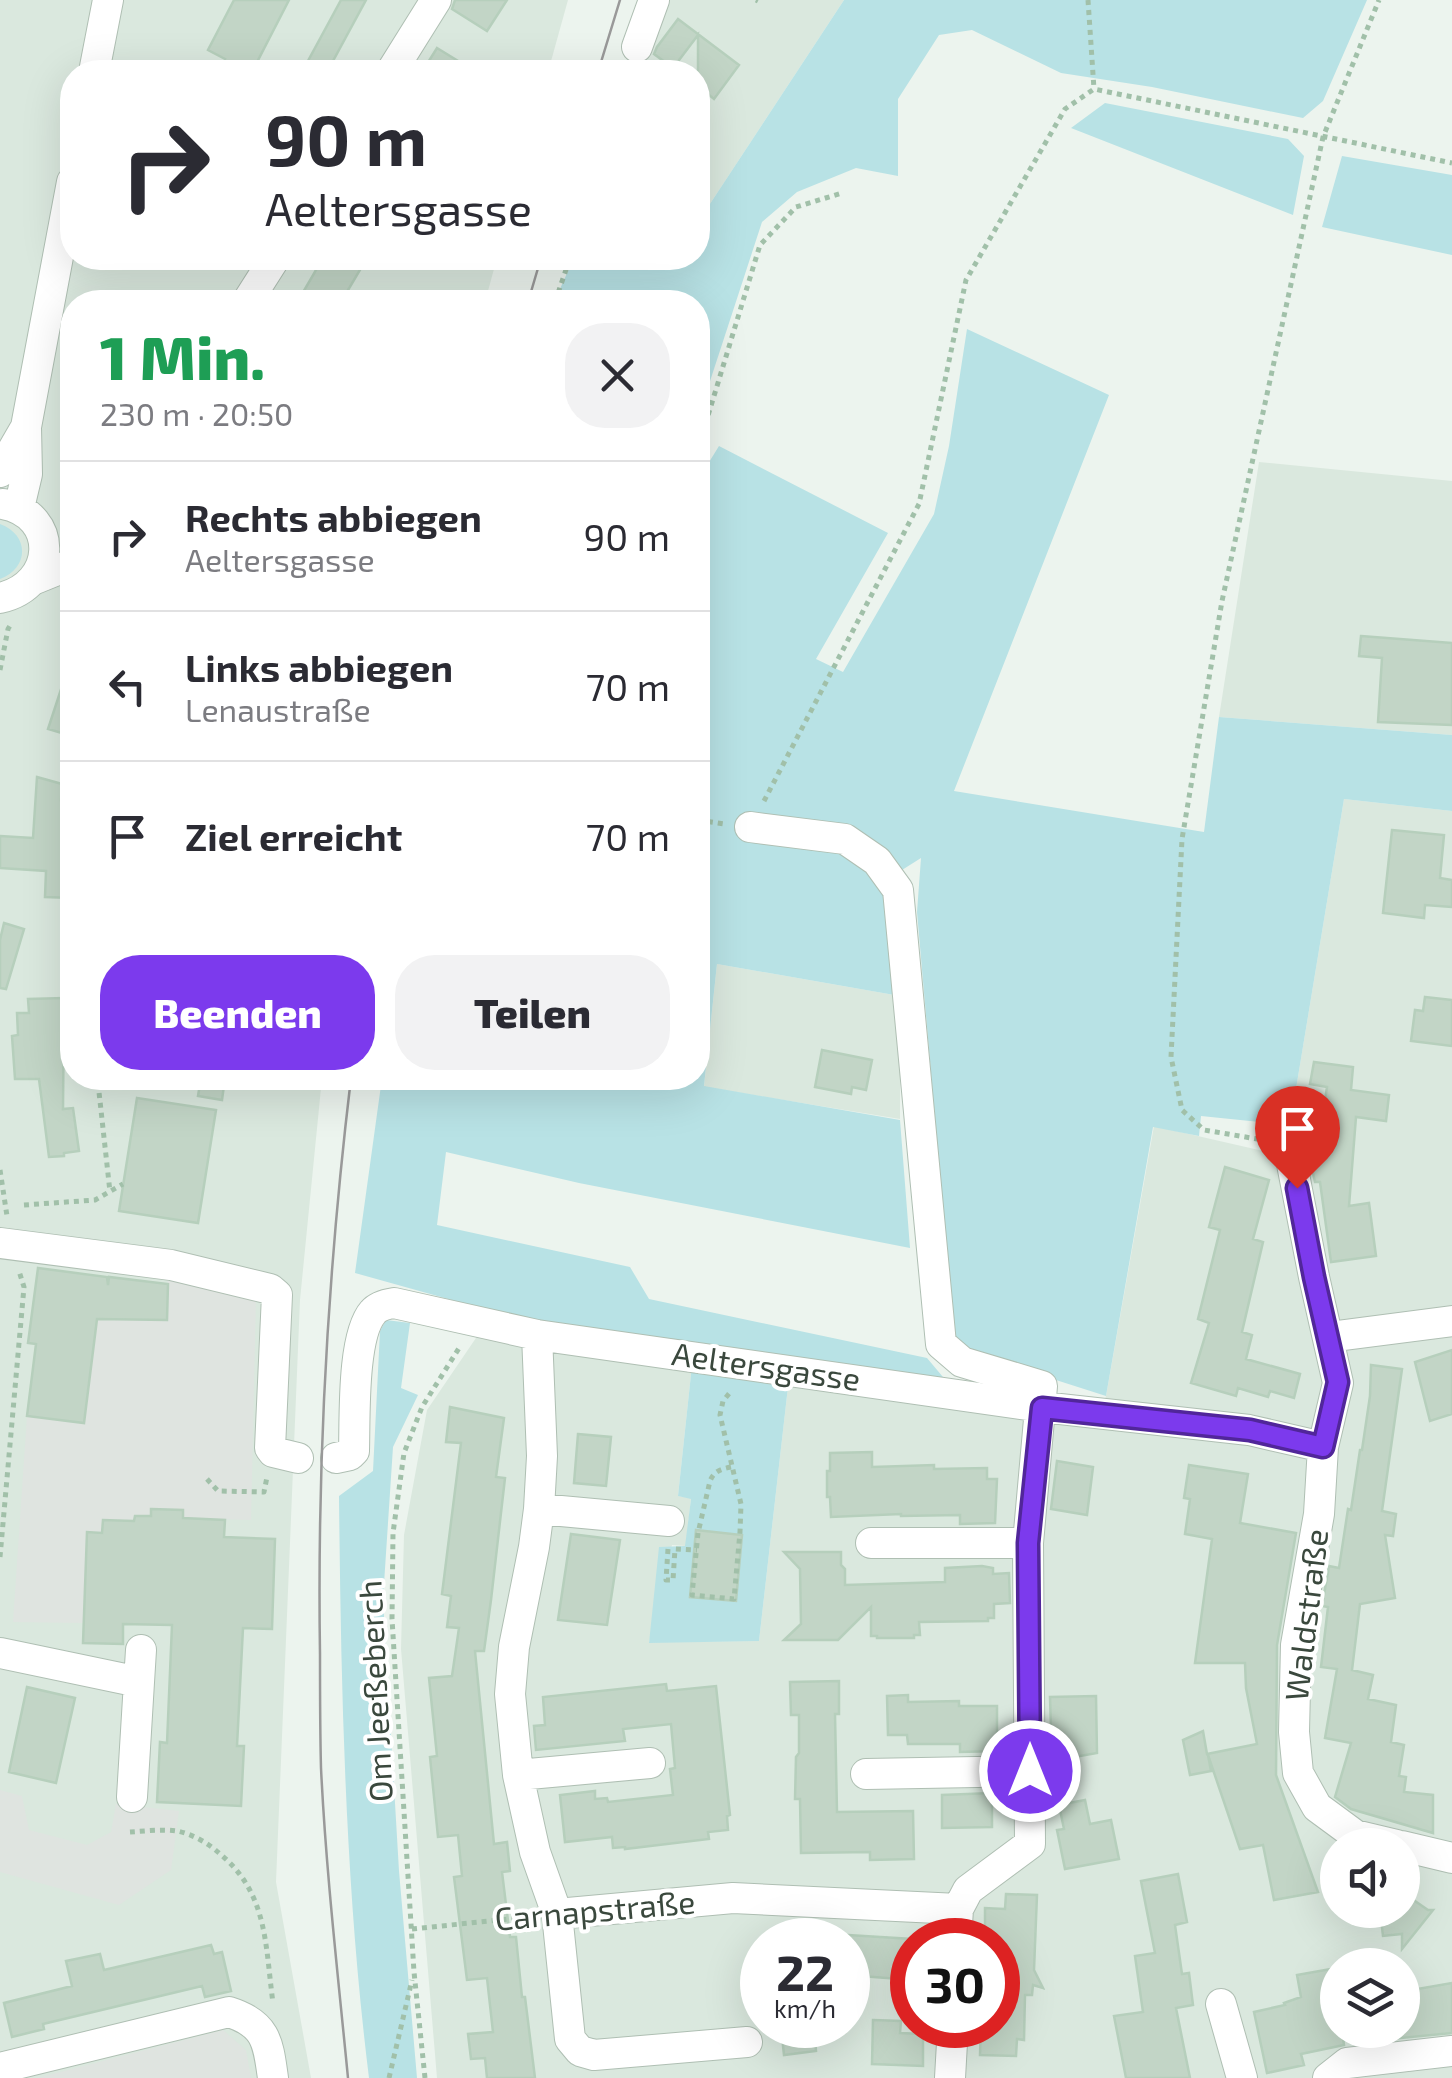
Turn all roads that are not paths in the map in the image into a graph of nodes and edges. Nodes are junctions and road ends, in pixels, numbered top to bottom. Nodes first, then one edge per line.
1 (108, 0) edge
2 (436, 0) edge
3 (654, 0) edge
4 (637, 48) dead end
5 (96, 60) edge
6 (398, 60) edge
7 (60, 246) edge
8 (26, 427) junction
9 (0, 472) edge
10 (9, 506) edge
11 (57, 534) edge
12 (60, 569) edge
13 (35, 579) junction
14 (0, 598) edge
15 (750, 827) road end
16 (1292, 1159) road end
17 (6, 1244) edge
18 (1452, 1321) edge
19 (537, 1334) junction
20 (1330, 1336) junction
21 (1042, 1408) junction
22 (1323, 1447) junction
23 (298, 1458) dead end
24 (336, 1458) dead end
25 (539, 1509) junction
26 (669, 1534) road end
27 (871, 1543) dead end
28 (1028, 1543) junction
29 (141, 1650) dead end
30 (0, 1653) edge
31 (139, 1682) junction
32 (650, 1763) dead end
33 (1030, 1771) junction
34 (518, 1774) junction
35 (866, 1774) dead end
36 (132, 1797) dead end
37 (1346, 1828) edge
38 (1420, 1851) edge
39 (1452, 1858) edge
40 (958, 1909) junction
41 (557, 1914) junction
42 (957, 1918) edge
43 (1222, 2004) dead end
44 (740, 2043) edge
45 (951, 2048) edge
46 (1452, 2051) edge
47 (0, 2068) edge
48 (273, 2078) edge
49 (950, 2078) edge
50 (1242, 2078) edge
51 (1328, 2078) edge

1 - 5 street
2 - 6 street
3 - 4 street
7 - 8 street
8 - 9 street
8 - 10 street
10 - 11 street
11 - 13 street
12 - 13 street
13 - 14 street
15 - 21 street
16 - 20 street, Waldstraße
17 - 23 street
18 - 20 street
19 - 21 street, Aeltersgasse
19 - 24 street, Aeltersgasse
19 - 25 street
20 - 22 street, Waldstraße
21 - 22 street, Aeltersgasse
21 - 28 street
22 - 37 street, Waldstraße
25 - 26 street
25 - 34 street
27 - 28 street
28 - 33 street
29 - 31 street
30 - 31 street
31 - 36 street
32 - 34 street
33 - 35 street
33 - 40 street
34 - 41 street
38 - 39 street, Waldstraße
40 - 41 street, Carnapstraße
40 - 42 street
41 - 44 street
43 - 50 street
45 - 49 street
46 - 51 street
47 - 48 street

